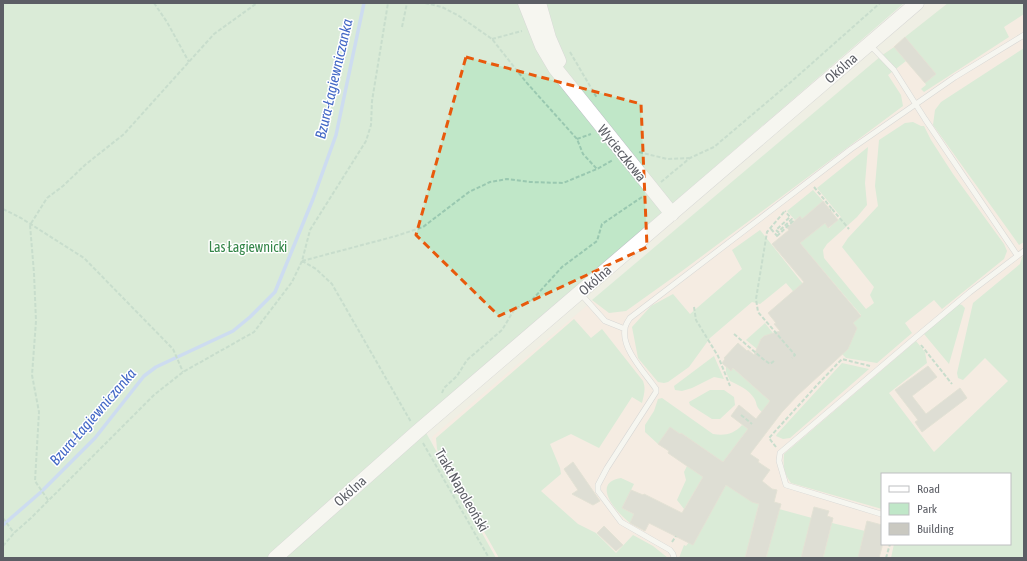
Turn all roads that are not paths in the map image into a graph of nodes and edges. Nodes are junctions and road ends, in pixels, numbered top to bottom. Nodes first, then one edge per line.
1 (525, 3) edge
2 (539, 3) edge
3 (917, 3) edge
4 (1024, 35) edge
5 (869, 44) junction
6 (574, 92) junction
7 (915, 104) junction
8 (672, 214) junction
9 (1024, 251) edge
10 (1017, 255) junction
11 (580, 293) junction
12 (624, 329) junction
13 (881, 514) dead end
14 (275, 558) edge
15 (674, 558) edge

1 - 6 street, Wycieczkowa
2 - 6 street, Wycieczkowa
3 - 5 street, Okólna
4 - 7 lane
5 - 7 lane
5 - 8 street, Okólna
6 - 8 street, Wycieczkowa
7 - 10 lane
7 - 12 lane
8 - 11 street, Okólna
9 - 10 lane
10 - 13 lane
11 - 12 lane
11 - 14 street, Okólna
12 - 15 lane

